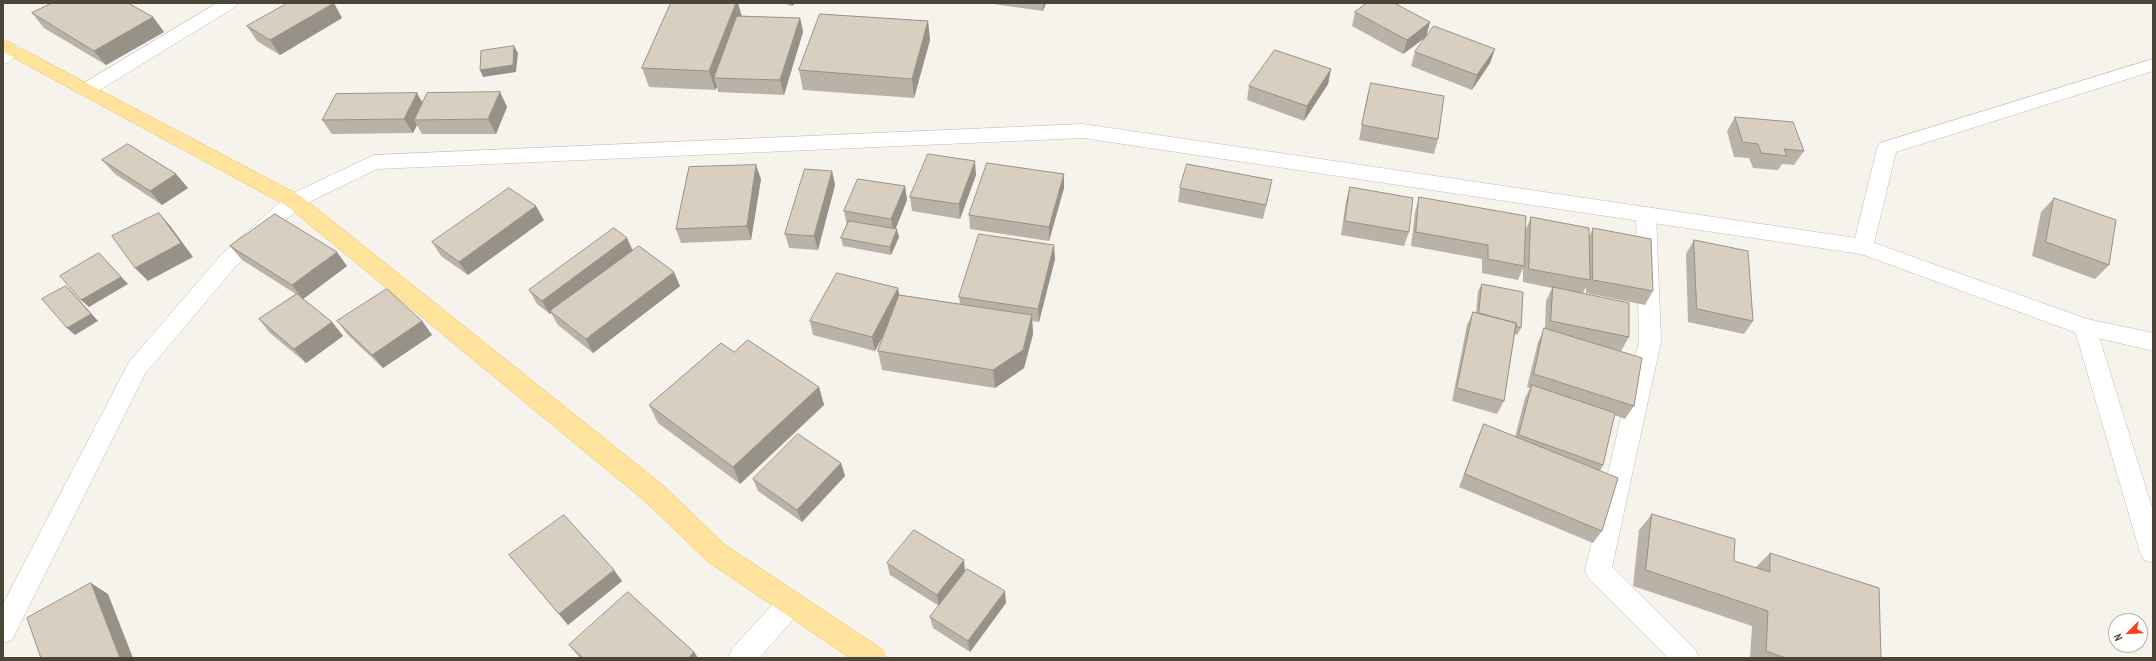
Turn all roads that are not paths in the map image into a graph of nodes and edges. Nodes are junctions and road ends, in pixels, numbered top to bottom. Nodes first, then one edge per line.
1 (229, 3) edge
2 (6, 51) edge
3 (2153, 65) edge
4 (86, 90) junction
5 (294, 201) junction
6 (1646, 214) junction
7 (1863, 246) junction
8 (2085, 327) junction
9 (2153, 342) edge
10 (2153, 552) edge
11 (790, 604) junction
12 (3, 630) edge
13 (741, 658) edge
14 (873, 658) edge
15 (1686, 658) edge

1 - 4 street
2 - 4 main road
3 - 7 street
4 - 5 main road
5 - 6 street
5 - 11 main road
5 - 12 street
6 - 7 street
6 - 15 street
7 - 8 street
8 - 9 street
8 - 10 street
11 - 13 street
11 - 14 main road

